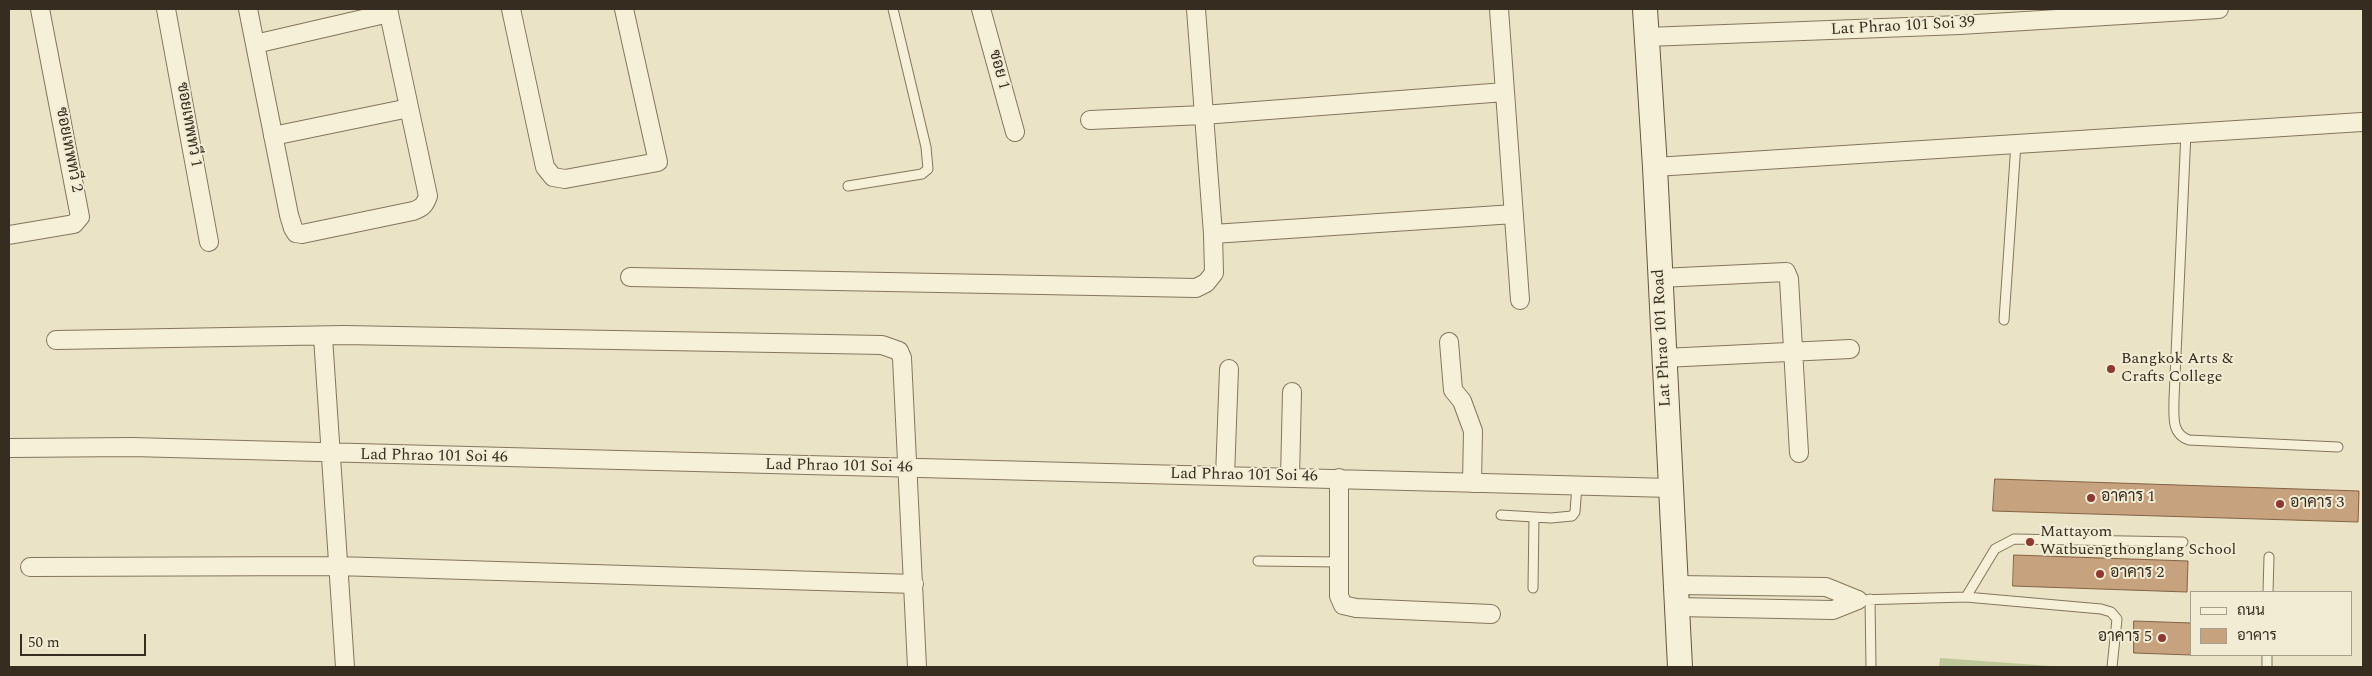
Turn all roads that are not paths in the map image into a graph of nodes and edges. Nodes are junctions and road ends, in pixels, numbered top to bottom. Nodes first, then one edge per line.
1 (40, 9) edge
2 (166, 9) edge
3 (248, 9) edge
4 (511, 9) edge
5 (624, 9) edge
6 (893, 9) edge
7 (981, 9) edge
8 (1196, 9) edge
9 (1499, 9) edge
10 (1644, 9) edge
11 (2219, 9) edge
12 (389, 11) edge
13 (1646, 37) junction
14 (255, 44) junction
15 (1505, 92) junction
16 (409, 108) junction
17 (1203, 115) junction
18 (1090, 120) dead end
19 (2362, 122) edge
20 (1015, 132) dead end
21 (2186, 132) junction
22 (273, 136) junction
23 (2016, 143) junction
24 (1655, 167) junction
25 (848, 186) dead end
26 (1514, 214) junction
27 (1213, 234) junction
28 (9, 235) edge
29 (209, 242) dead end
30 (630, 277) dead end
31 (1660, 278) junction
32 (1520, 300) dead end
33 (2004, 320) dead end
34 (323, 336) junction
35 (56, 340) dead end
36 (1449, 342) dead end
37 (1850, 349) dead end
38 (1793, 352) junction
39 (1664, 358) junction
40 (1229, 369) dead end
41 (1292, 392) dead end
42 (2338, 447) dead end
43 (9, 448) edge
44 (1798, 453) dead end
45 (332, 454) junction
46 (907, 469) junction
47 (1225, 476) junction
48 (1290, 478) junction
49 (1339, 478) junction
50 (1472, 483) junction
51 (1577, 485) junction
52 (1670, 488) junction
53 (1501, 515) dead end
54 (1534, 517) junction
55 (2183, 542) dead end
56 (2269, 557) dead end
57 (1258, 561) dead end
58 (1339, 562) junction
59 (337, 566) junction
60 (30, 567) dead end
61 (914, 584) junction
62 (1533, 588) dead end
63 (2268, 591) edge
64 (1676, 596) junction
65 (1966, 597) junction
66 (1864, 599) junction
67 (1491, 614) dead end
68 (345, 667) edge
69 (917, 667) edge
70 (1680, 667) edge
71 (1871, 667) edge
72 (2112, 667) edge

1 - 28 street, ซอยเทพทวี 2
2 - 29 street, ซอยเทพทวี 1
3 - 14 street
4 - 5 street
6 - 25 lane
7 - 20 street, ซอย 1
8 - 17 street
9 - 15 street
10 - 13 street, Lat Phrao 101 Road
11 - 13 street, Lat Phrao 101 Soi 39
12 - 14 street
12 - 16 street
13 - 24 street, Lat Phrao 101 Road
14 - 22 street
15 - 17 street
15 - 26 street
16 - 22 street
16 - 22 street
17 - 18 street
17 - 27 street
19 - 21 street
21 - 23 street
21 - 42 lane
23 - 24 street
23 - 33 lane
24 - 31 street, Lat Phrao 101 Road
26 - 27 street
26 - 32 street
27 - 30 street
31 - 38 street
31 - 39 street, Lat Phrao 101 Road
34 - 35 street
34 - 45 street
34 - 46 street
36 - 50 street
37 - 38 street
38 - 39 street
38 - 44 street
39 - 52 street, Lat Phrao 101 Road
40 - 47 street
41 - 48 street
43 - 45 street, Lad Phrao 101 Soi 46
45 - 46 street, Lad Phrao 101 Soi 46
45 - 59 street
46 - 47 street, Lad Phrao 101 Soi 46
46 - 61 street
47 - 48 street, Lad Phrao 101 Soi 46
48 - 49 street, Lad Phrao 101 Soi 46
49 - 50 street, Lad Phrao 101 Soi 46
49 - 58 street
50 - 51 street, Lad Phrao 101 Soi 46
51 - 52 street, Lad Phrao 101 Soi 46
51 - 54 lane
52 - 64 street, Lat Phrao 101 Road
53 - 54 lane
54 - 62 lane
55 - 65 lane
56 - 63 lane
57 - 58 lane
58 - 67 street
59 - 60 street
59 - 61 street
59 - 68 street
61 - 69 street
64 - 66 street
64 - 70 street, Lat Phrao 101 Road
65 - 66 lane
65 - 72 lane
66 - 71 lane

